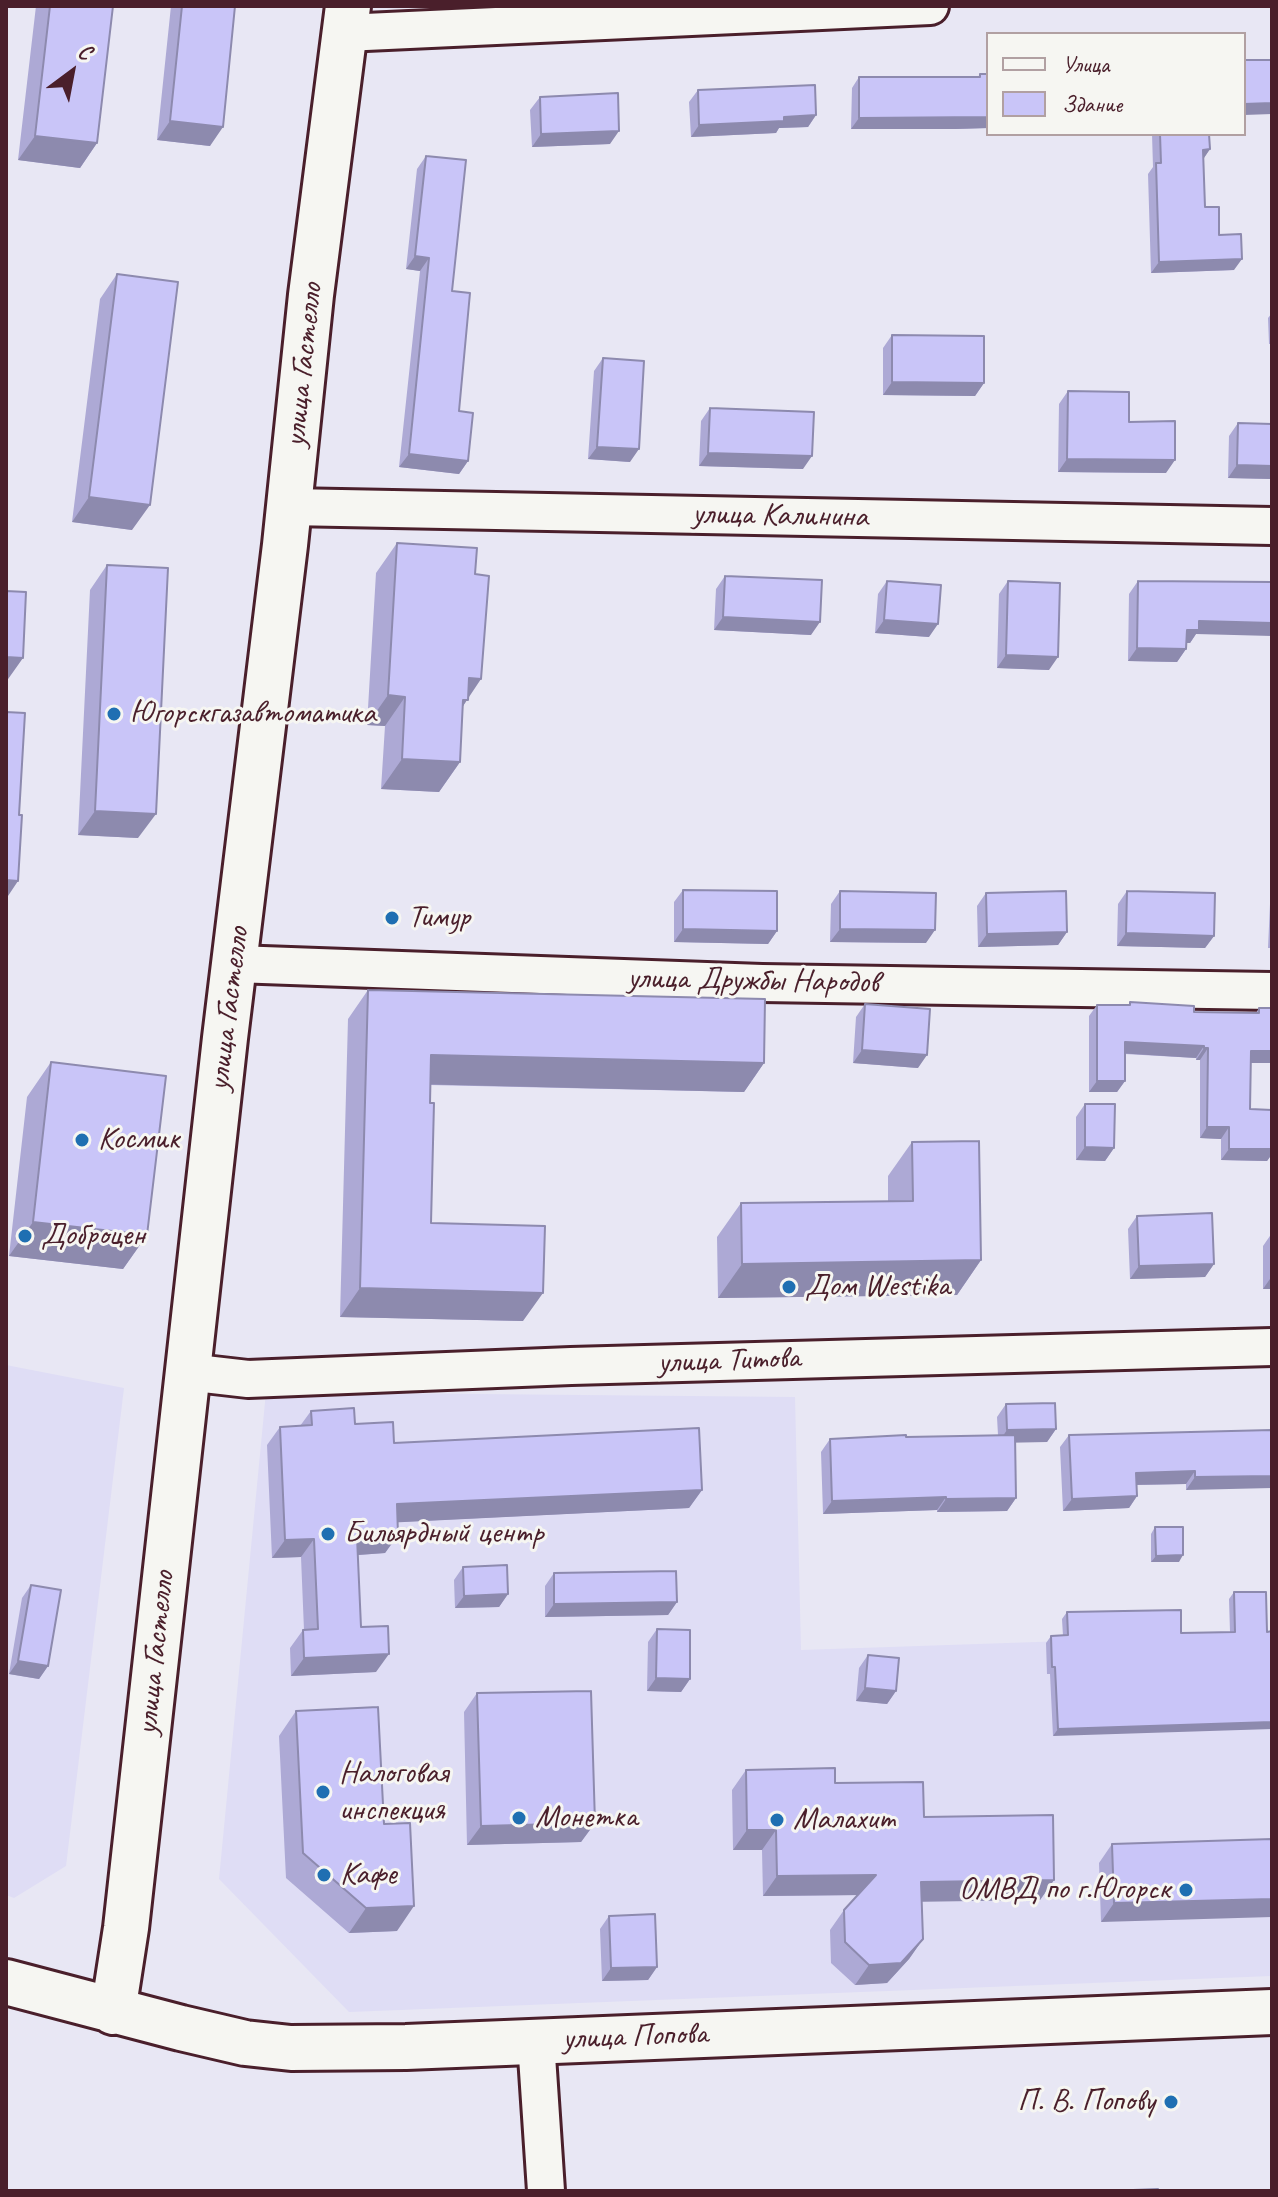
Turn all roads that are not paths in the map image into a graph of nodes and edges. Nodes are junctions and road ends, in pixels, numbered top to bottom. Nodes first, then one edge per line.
1 (930, 6) edge
2 (346, 20) edge
3 (289, 507) junction
4 (1272, 526) edge
5 (235, 964) junction
6 (1272, 991) edge
7 (1272, 1347) edge
8 (187, 1372) junction
9 (6, 1982) edge
10 (113, 2012) junction
11 (1271, 2024) edge
12 (536, 2041) junction
13 (546, 2191) edge

1 - 2 street
2 - 3 street, улица Гастелло
3 - 4 street, улица Калинина
3 - 5 street, улица Гастелло
5 - 6 street, улица Дружбы Народов
5 - 8 street, улица Гастелло
7 - 8 street, улица Титова
8 - 10 street, улица Гастелло
9 - 10 street, улица Попова
10 - 12 street, улица Попова
11 - 12 street, улица Попова
12 - 13 street

